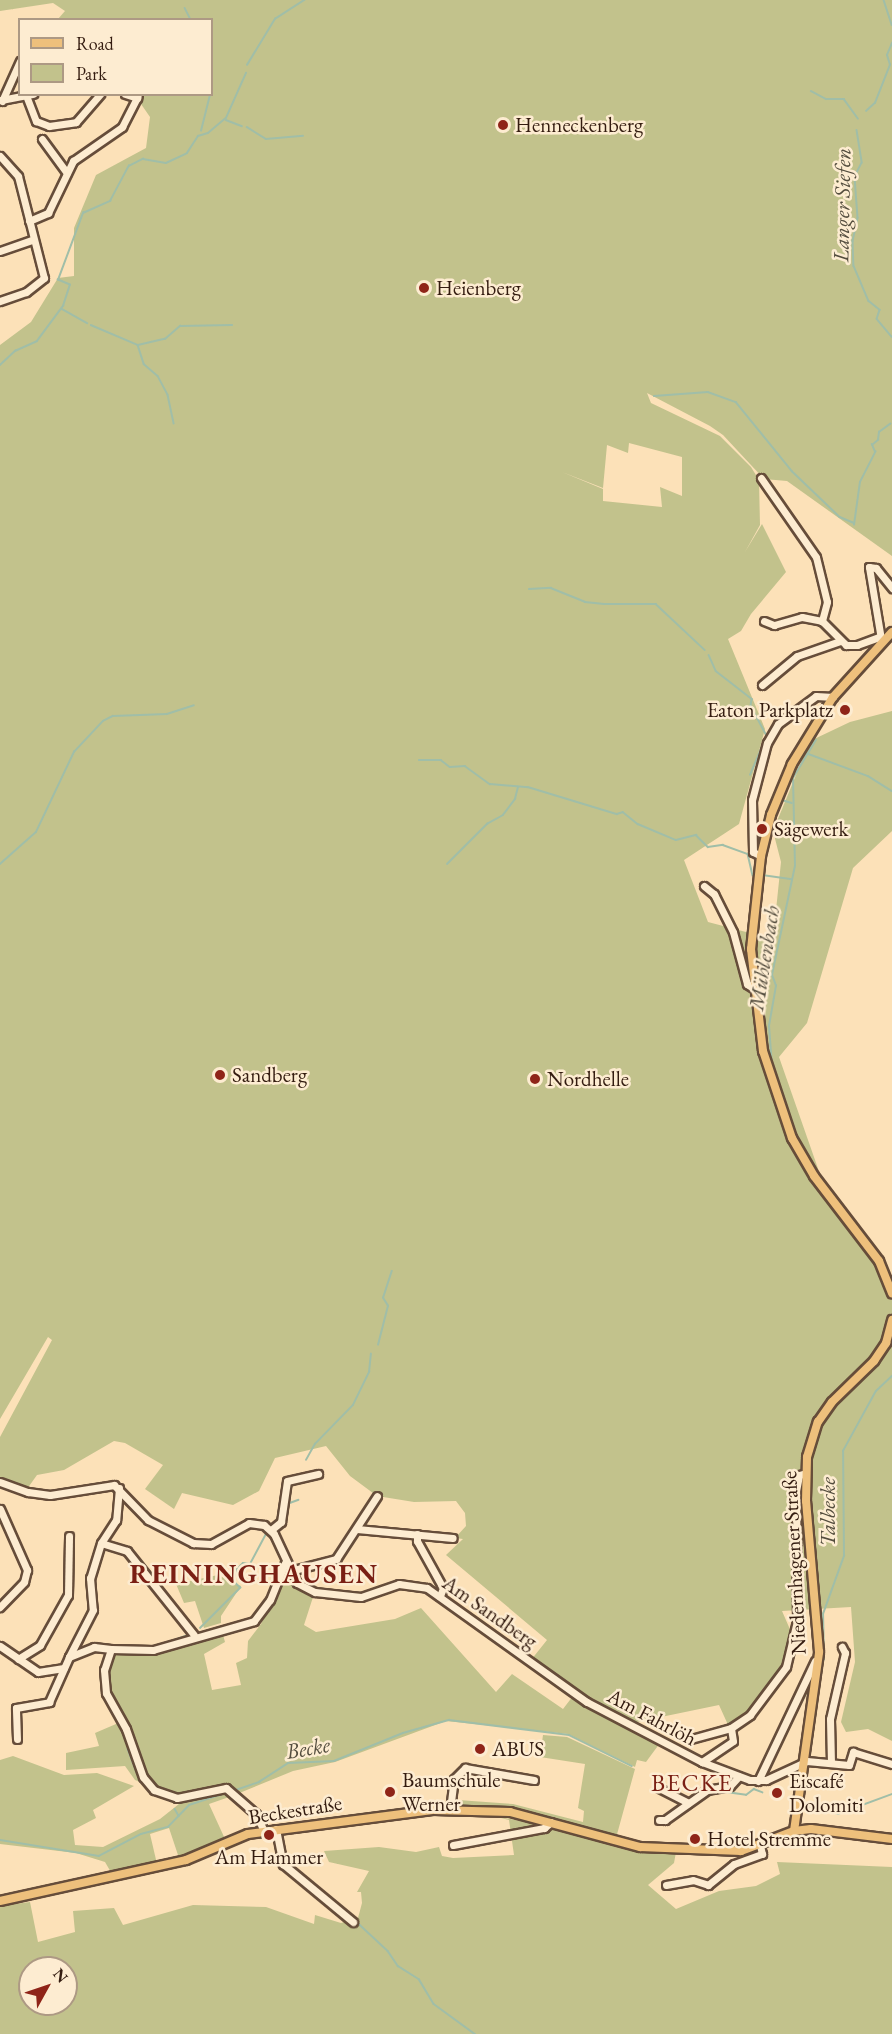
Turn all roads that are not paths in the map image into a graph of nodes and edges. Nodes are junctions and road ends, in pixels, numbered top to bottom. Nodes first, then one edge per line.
1 (18, 65) edge
2 (30, 96) edge
3 (98, 96) edge
4 (138, 96) edge
5 (1, 100) edge
6 (42, 139) dead end
7 (0, 156) edge
8 (67, 173) junction
9 (29, 221) junction
10 (32, 240) junction
11 (0, 251) edge
12 (0, 301) edge
13 (761, 478) dead end
14 (892, 588) edge
15 (764, 621) dead end
16 (822, 621) junction
17 (892, 632) edge
18 (881, 639) junction
19 (840, 641) junction
20 (762, 685) dead end
21 (833, 696) junction
22 (761, 856) junction
23 (704, 886) dead end
24 (753, 988) junction
25 (892, 1293) edge
26 (892, 1320) edge
27 (806, 1473) junction
28 (318, 1474) dead end
29 (0, 1482) edge
30 (119, 1488) junction
31 (377, 1496) dead end
32 (0, 1509) edge
33 (357, 1529) junction
34 (271, 1530) junction
35 (417, 1534) junction
36 (69, 1536) dead end
37 (453, 1538) dead end
38 (101, 1543) junction
39 (285, 1563) junction
40 (290, 1571) junction
41 (440, 1596) junction
42 (0, 1607) edge
43 (194, 1635) junction
44 (842, 1647) dead end
45 (111, 1649) junction
46 (2, 1650) edge
47 (819, 1652) junction
48 (69, 1656) junction
49 (18, 1659) junction
50 (64, 1668) junction
51 (587, 1702) joint
52 (731, 1728) junction
53 (16, 1739) dead end
54 (691, 1739) dead end
55 (807, 1761) junction
56 (702, 1762) junction
57 (831, 1763) junction
58 (892, 1764) edge
59 (739, 1776) junction
60 (534, 1780) dead end
61 (758, 1781) junction
62 (659, 1788) dead end
63 (688, 1803) junction
64 (450, 1810) junction
65 (659, 1820) dead end
66 (551, 1822) junction
67 (276, 1829) junction
68 (264, 1831) junction
69 (794, 1831) junction
70 (892, 1839) edge
71 (453, 1845) dead end
72 (760, 1845) junction
73 (666, 1885) dead end
74 (0, 1901) edge
75 (353, 1922) dead end

1 - 5 street
2 - 3 street
2 - 5 street
4 - 8 street
6 - 8 street
7 - 9 street
8 - 9 street
9 - 10 street
10 - 11 street
10 - 12 street
13 - 16 street
14 - 18 street
15 - 16 street
16 - 19 street
17 - 18 main road
18 - 19 street
18 - 21 main road
19 - 20 street
21 - 22 main road
21 - 22 street
22 - 24 main road
23 - 24 street
24 - 25 main road
26 - 27 main road, Niedernhagener Straße
27 - 47 main road, Niedernhagener Straße
27 - 52 street, Am Fahrlöh
28 - 34 street
29 - 30 street
30 - 34 street
30 - 38 street
31 - 33 street
32 - 42 street
33 - 35 street
33 - 40 street
34 - 39 street, Am Sandberg
35 - 37 street
35 - 41 street
36 - 49 street
38 - 43 street
38 - 48 street
39 - 40 street, Am Sandberg
39 - 43 street
40 - 41 street, Am Sandberg
41 - 51 street, Am Sandberg
43 - 45 street
44 - 57 street
45 - 48 street
45 - 68 street
46 - 49 street
47 - 55 main road, Niedernhagener Straße
47 - 61 street
48 - 50 street
49 - 50 street
50 - 53 street
51 - 56 street, Am Fahrlöh
52 - 54 street, Am Fahrlöh
52 - 56 street, Am Fahrlöh
55 - 57 street
55 - 61 street
55 - 69 main road, Niedernhagener Straße
56 - 59 street, Am Fahrlöh
57 - 58 street
59 - 61 street, Am Fahrlöh
59 - 63 street
60 - 64 street
62 - 63 street
63 - 65 street
64 - 66 main road, Beckestraße
64 - 67 main road, Beckestraße
66 - 71 street
66 - 72 main road, Beckestraße
67 - 68 main road, Beckestraße
67 - 75 street
68 - 74 main road, Beckestraße
69 - 70 main road
69 - 72 main road, Beckestraße
72 - 73 street

